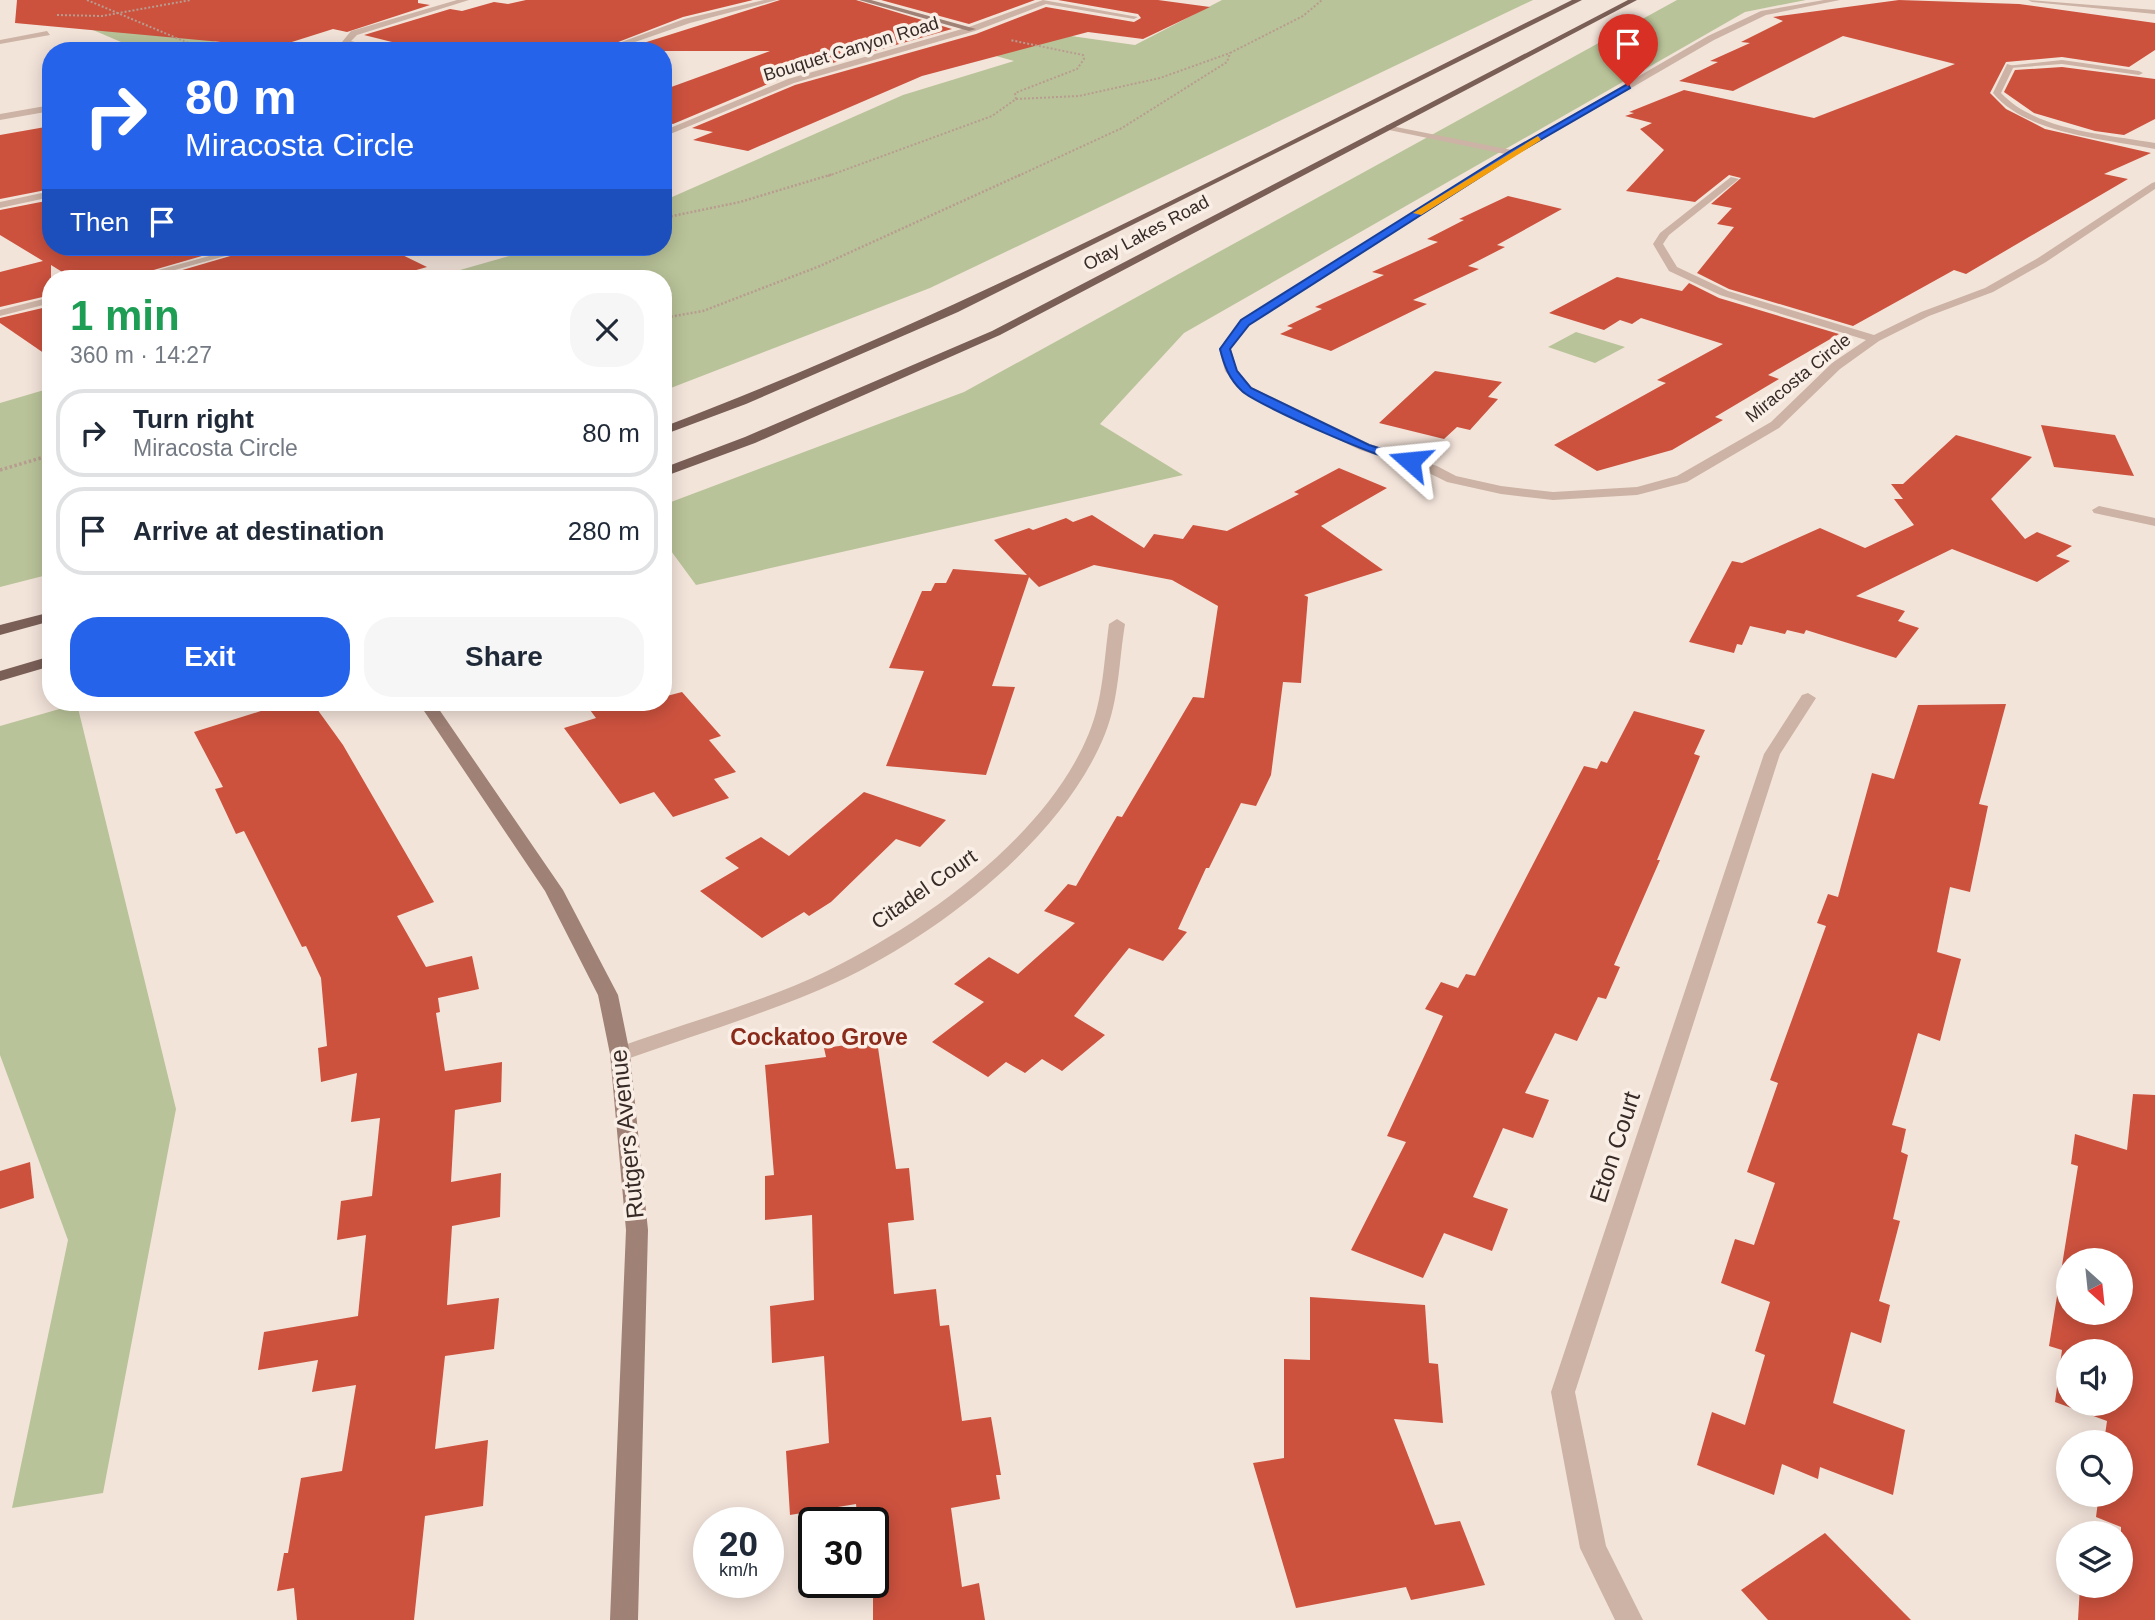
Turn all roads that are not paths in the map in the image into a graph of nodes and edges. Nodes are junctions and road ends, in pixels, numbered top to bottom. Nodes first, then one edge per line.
1 (465, 0) edge
2 (773, 0) edge
3 (863, 0) edge
4 (1578, 0) edge
5 (1633, 0) edge
6 (1836, 0) edge
7 (2032, 0) edge
8 (1048, 1) edge
9 (2155, 12) edge
10 (1134, 17) dead end
11 (972, 29) junction
12 (47, 33) road end
13 (0, 42) edge
14 (346, 42) edge
15 (626, 42) edge
16 (2139, 73) dead end
17 (42, 109) edge
18 (0, 117) edge
19 (1389, 127) junction
20 (672, 130) edge
21 (2155, 146) edge
22 (1513, 153) junction
23 (1734, 179) dead end
24 (2155, 185) edge
25 (42, 196) edge
26 (0, 205) edge
27 (218, 256) edge
28 (165, 270) edge
29 (42, 302) edge
30 (0, 313) edge
31 (1875, 339) junction
32 (672, 428) edge
33 (672, 470) edge
34 (2099, 510) dead end
35 (2155, 522) edge
36 (42, 618) edge
37 (1117, 624) dead end
38 (0, 629) edge
39 (42, 664) edge
40 (0, 676) edge
41 (1808, 698) dead end
42 (432, 711) edge
43 (620, 1054) junction
44 (624, 1620) edge
45 (1629, 1620) edge

1 - 14 street
2 - 15 street
3 - 11 main road
4 - 32 main road, Otay Lakes Road
5 - 19 main road, Otay Lakes Road
6 - 22 street, Miracosta Circle
7 - 9 street
8 - 10 street
8 - 11 street, Bouquet Canyon Road
11 - 20 street, Bouquet Canyon Road
12 - 13 street
16 - 21 street
17 - 18 street
19 - 22 street
19 - 33 main road, Otay Lakes Road
22 - 31 street, Miracosta Circle
23 - 31 street
24 - 31 street, Miracosta Circle
25 - 26 street
27 - 28 street
29 - 30 street
34 - 35 street
36 - 38 main road
37 - 43 street, Citadel Court
39 - 40 main road
41 - 45 street, Eton Court
42 - 43 main road, Rutgers Avenue
43 - 44 main road, Rutgers Avenue

